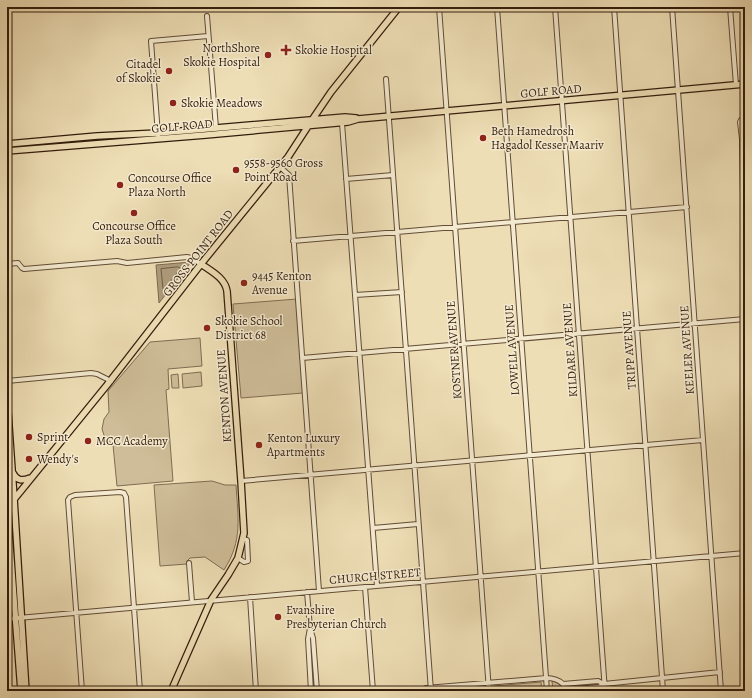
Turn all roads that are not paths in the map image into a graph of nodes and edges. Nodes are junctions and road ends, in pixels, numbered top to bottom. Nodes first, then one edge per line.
1 (400, 7) edge
2 (439, 7) edge
3 (497, 7) edge
4 (555, 7) edge
5 (614, 7) edge
6 (672, 7) edge
7 (730, 7) edge
8 (206, 16) dead end
9 (208, 36) junction
10 (386, 79) dead end
11 (745, 84) edge
12 (736, 85) junction
13 (678, 90) junction
14 (620, 96) junction
15 (562, 101) junction
16 (504, 106) junction
17 (447, 111) junction
18 (389, 116) junction
19 (358, 119) junction
20 (743, 119) edge
21 (312, 120) junction
22 (342, 123) junction
23 (308, 125) junction
24 (216, 128) junction
25 (158, 136) junction
26 (7, 144) edge
27 (7, 151) edge
28 (280, 168) junction
29 (393, 175) junction
30 (346, 179) junction
31 (687, 207) junction
32 (629, 212) junction
33 (571, 217) junction
34 (513, 222) junction
35 (455, 227) junction
36 (745, 227) edge
37 (397, 232) junction
38 (351, 236) junction
39 (293, 241) junction
40 (7, 264) edge
41 (202, 264) junction
42 (402, 292) junction
43 (356, 295) junction
44 (745, 319) edge
45 (695, 323) junction
46 (637, 328) junction
47 (579, 333) junction
48 (521, 338) junction
49 (464, 343) junction
50 (406, 348) junction
51 (360, 353) junction
52 (302, 358) junction
53 (7, 381) edge
54 (111, 381) junction
55 (7, 397) edge
56 (703, 440) junction
57 (646, 445) junction
58 (588, 450) junction
59 (530, 455) junction
60 (472, 460) junction
61 (414, 466) junction
62 (368, 469) junction
63 (13, 472) junction
64 (311, 474) junction
65 (32, 477) junction
66 (241, 480) junction
67 (14, 498) junction
68 (7, 508) edge
69 (418, 524) junction
70 (373, 528) junction
71 (8, 530) edge
72 (243, 539) junction
73 (745, 553) edge
74 (712, 556) junction
75 (238, 558) junction
76 (654, 561) junction
77 (190, 563) dead end
78 (596, 566) junction
79 (538, 572) junction
80 (481, 577) junction
81 (423, 582) junction
82 (377, 586) junction
83 (365, 587) junction
84 (319, 591) junction
85 (307, 592) junction
86 (250, 597) junction
87 (211, 600) junction
88 (192, 602) junction
89 (134, 607) junction
90 (76, 612) junction
91 (7, 618) edge
92 (18, 618) junction
93 (310, 628) junction
94 (720, 672) junction
95 (546, 678) junction
96 (662, 678) junction
97 (488, 683) junction
98 (563, 684) junction
99 (604, 684) junction
100 (431, 690) edge
101 (563, 690) edge
102 (21, 691) edge
103 (26, 691) edge
104 (82, 691) edge
105 (140, 691) edge
106 (172, 691) edge
107 (256, 691) edge
108 (311, 691) edge
109 (318, 691) edge
110 (373, 691) edge
111 (420, 691) edge
112 (489, 691) edge
113 (547, 691) edge
114 (605, 691) edge
115 (663, 691) edge
116 (721, 691) edge

1 - 21 main road, GROSS POINT ROAD
2 - 17 street, KOSTNER AVENUE
3 - 16 street, LOWELL AVENUE
4 - 15 street, KILDARE AVENUE
5 - 14 street, TRIPP AVENUE
6 - 13 street, KEELER AVENUE
7 - 12 street
8 - 9 street
9 - 24 street
9 - 25 street
10 - 18 street
11 - 12 main road, GOLF ROAD
12 - 13 main road, GOLF ROAD
13 - 14 main road, GOLF ROAD
13 - 31 street, KEELER AVENUE
14 - 15 main road, GOLF ROAD
14 - 32 street, TRIPP AVENUE
15 - 16 main road, GOLF ROAD
15 - 33 street, KILDARE AVENUE
16 - 17 main road, GOLF ROAD
16 - 34 street, LOWELL AVENUE
17 - 18 main road, GOLF ROAD
17 - 35 street, KOSTNER AVENUE
18 - 19 main road, GOLF ROAD
18 - 29 street
19 - 21 main road, GOLF ROAD
19 - 22 main road, GOLF ROAD
20 - 36 street
21 - 23 main road, GROSS POINT ROAD
21 - 24 main road, GOLF ROAD
22 - 23 main road, GOLF ROAD
22 - 30 street
23 - 25 main road, GOLF ROAD
23 - 28 main road, GROSS POINT ROAD
24 - 25 main road, GOLF ROAD
25 - 26 main road, GOLF ROAD
25 - 27 main road, GOLF ROAD
28 - 39 street
28 - 41 main road, GROSS POINT ROAD
29 - 30 street
29 - 37 street
30 - 38 street
31 - 32 street
31 - 45 street, KEELER AVENUE
32 - 33 street
32 - 46 street, TRIPP AVENUE
33 - 34 street
33 - 47 street, KILDARE AVENUE
34 - 35 street
34 - 48 street, LOWELL AVENUE
35 - 37 street
35 - 49 street, KOSTNER AVENUE
37 - 38 street
37 - 42 street
38 - 39 street
38 - 43 street
39 - 52 street
40 - 41 street
41 - 54 main road, GROSS POINT ROAD
41 - 66 main road, KENTON AVENUE
42 - 43 street
42 - 50 street
43 - 51 street
44 - 45 street
45 - 46 street
45 - 56 street, KEELER AVENUE
46 - 47 street
46 - 57 street, TRIPP AVENUE
47 - 48 street
47 - 58 street, KILDARE AVENUE
48 - 49 street
48 - 59 street, LOWELL AVENUE
49 - 50 street
49 - 60 street, KOSTNER AVENUE
50 - 51 street
50 - 61 street
51 - 52 street
51 - 62 street
52 - 64 street
53 - 54 street
54 - 65 main road, GROSS POINT ROAD
55 - 63 main road
56 - 57 street
56 - 74 street, KEELER AVENUE
57 - 58 street
57 - 76 street, TRIPP AVENUE
58 - 59 street
58 - 78 street, KILDARE AVENUE
59 - 60 street
59 - 79 street, LOWELL AVENUE
60 - 61 street
60 - 80 street, KOSTNER AVENUE
61 - 62 street
61 - 69 street
62 - 64 street
62 - 70 street
63 - 65 main road
63 - 67 main road
64 - 66 street
64 - 84 street
65 - 67 main road, GROSS POINT ROAD
66 - 72 main road, KENTON AVENUE
67 - 68 main road, GROSS POINT ROAD
67 - 92 main road
68 - 71 main road
69 - 70 street
69 - 81 street
70 - 82 street
71 - 92 main road
72 - 75 main road, KENTON AVENUE
72 - 75 street, KENTON AVENUE
73 - 74 street, CHURCH STREET
74 - 76 street, CHURCH STREET
74 - 94 street, KEELER AVENUE
75 - 87 main road
76 - 78 street, CHURCH STREET
76 - 96 street, TRIPP AVENUE
77 - 88 street
78 - 79 street, CHURCH STREET
78 - 99 street, KILDARE AVENUE
79 - 80 street, CHURCH STREET
79 - 95 street, LOWELL AVENUE
80 - 81 street, CHURCH STREET
80 - 97 street, KOSTNER AVENUE
81 - 82 street, CHURCH STREET
81 - 100 street
82 - 83 street, CHURCH STREET
83 - 84 street, CHURCH STREET
83 - 110 street
84 - 85 street, CHURCH STREET
85 - 86 street, CHURCH STREET
85 - 93 street
86 - 87 street, CHURCH STREET
86 - 107 street
87 - 88 street, CHURCH STREET
87 - 106 main road
88 - 89 street, CHURCH STREET
89 - 90 street, CHURCH STREET
89 - 90 street
89 - 105 street
90 - 92 street, CHURCH STREET
90 - 104 street
91 - 92 street, CHURCH STREET
92 - 102 main road
92 - 103 main road
93 - 108 street
93 - 109 street
94 - 96 street
94 - 116 street, KEELER AVENUE
95 - 97 street
95 - 98 street
95 - 113 street, LOWELL AVENUE
96 - 99 street
96 - 115 street, TRIPP AVENUE
97 - 100 street
97 - 112 street, KOSTNER AVENUE
98 - 99 street
98 - 101 street
99 - 101 street
99 - 114 street, KILDARE AVENUE
100 - 111 street

